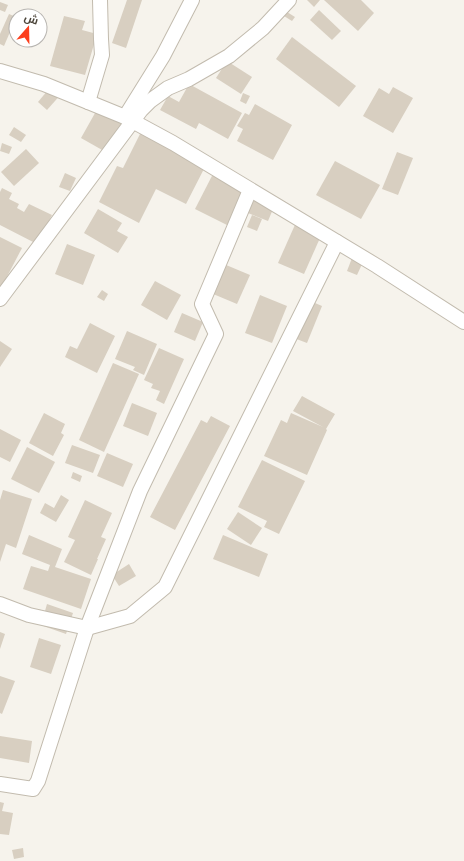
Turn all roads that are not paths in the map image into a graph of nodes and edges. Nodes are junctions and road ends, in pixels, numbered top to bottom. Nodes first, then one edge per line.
1 (100, 0) edge
2 (192, 0) edge
3 (290, 0) edge
4 (0, 71) edge
5 (88, 102) junction
6 (129, 119) junction
7 (250, 190) junction
8 (337, 242) junction
9 (0, 299) edge
10 (464, 322) edge
11 (0, 604) edge
12 (87, 628) junction
13 (0, 784) edge

1 - 5 street
2 - 6 street
3 - 6 street
4 - 5 street
5 - 6 street
6 - 7 street
6 - 9 street
7 - 8 street
7 - 12 street
8 - 10 street
8 - 12 street
11 - 12 street
12 - 13 street

